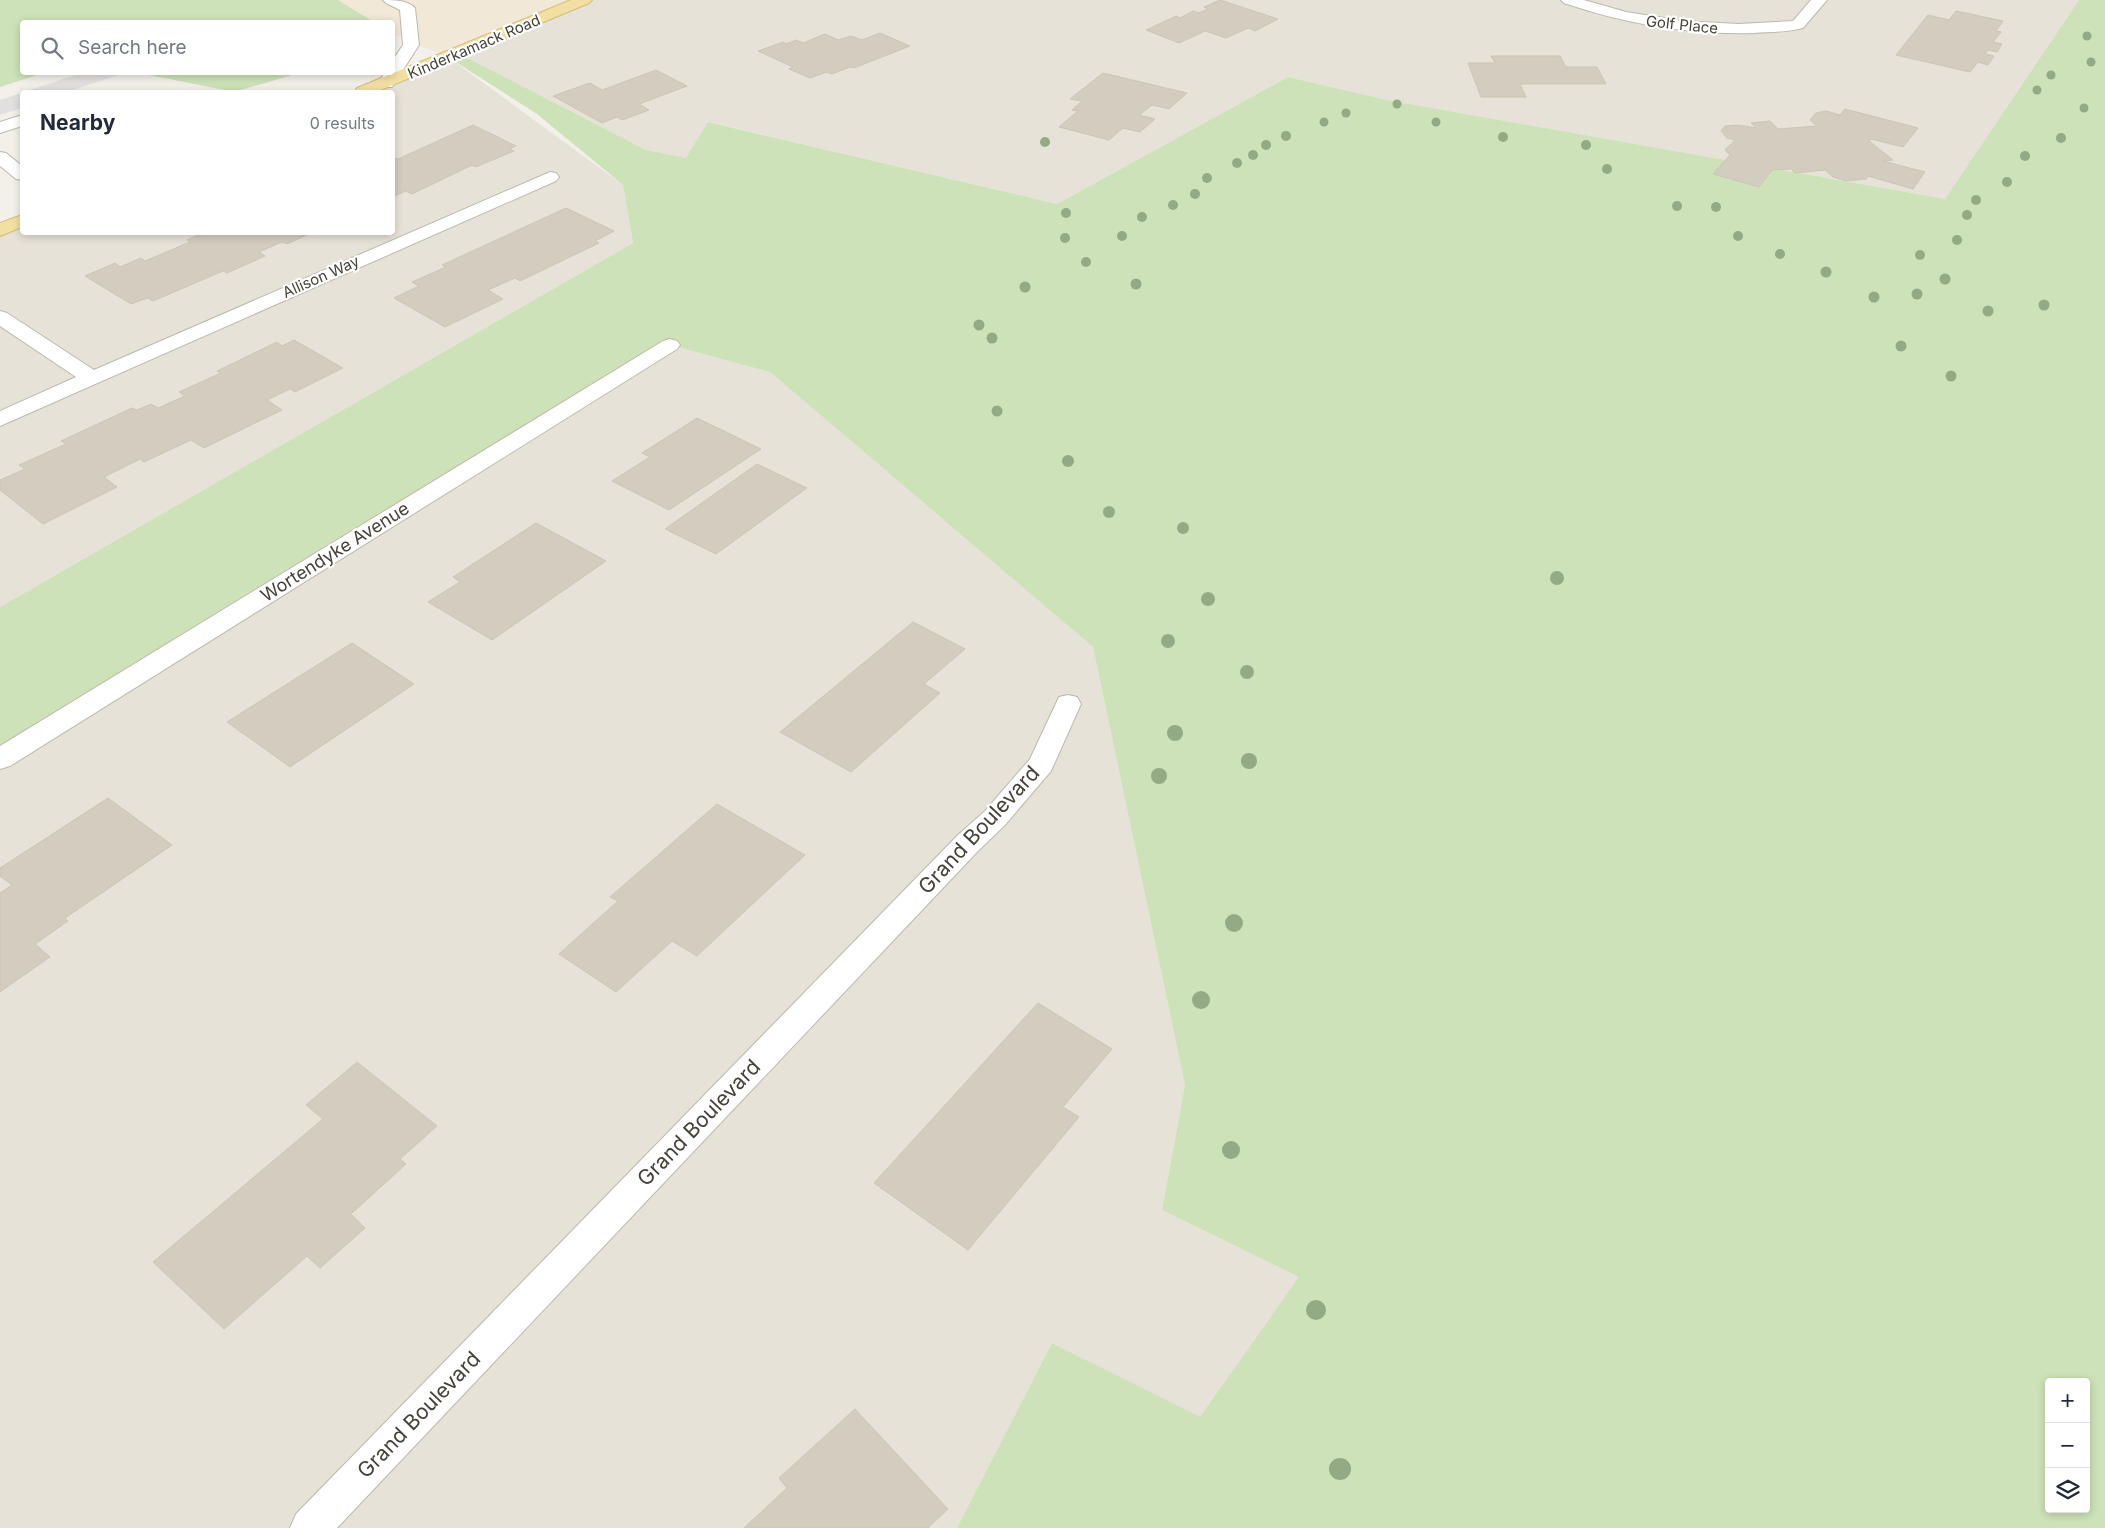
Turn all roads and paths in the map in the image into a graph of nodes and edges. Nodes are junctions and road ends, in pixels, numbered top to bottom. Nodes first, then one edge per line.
1 (391, 0) edge
2 (584, 0) edge
3 (1569, 0) edge
4 (1819, 0) edge
5 (395, 70) edge
6 (392, 75) edge
7 (386, 84) junction
8 (369, 90) edge
9 (20, 121) edge
10 (0, 128) edge
11 (0, 157) edge
12 (20, 173) edge
13 (550, 177) dead end
14 (20, 222) edge
15 (0, 230) edge
16 (0, 317) edge
17 (670, 345) dead end
18 (92, 378) junction
19 (0, 419) edge
20 (1068, 704) dead end
21 (0, 759) edge
22 (310, 1528) edge

1 - 5 street
2 - 7 main road, Kinderkamack Road
3 - 4 street, Golf Place
6 - 7 street
7 - 8 main road, Kinderkamack Road
9 - 10 street
11 - 12 street
13 - 18 street, Allison Way
14 - 15 main road
16 - 18 street
17 - 21 street, Wortendyke Avenue
18 - 19 street, Allison Way
20 - 22 street, Grand Boulevard

